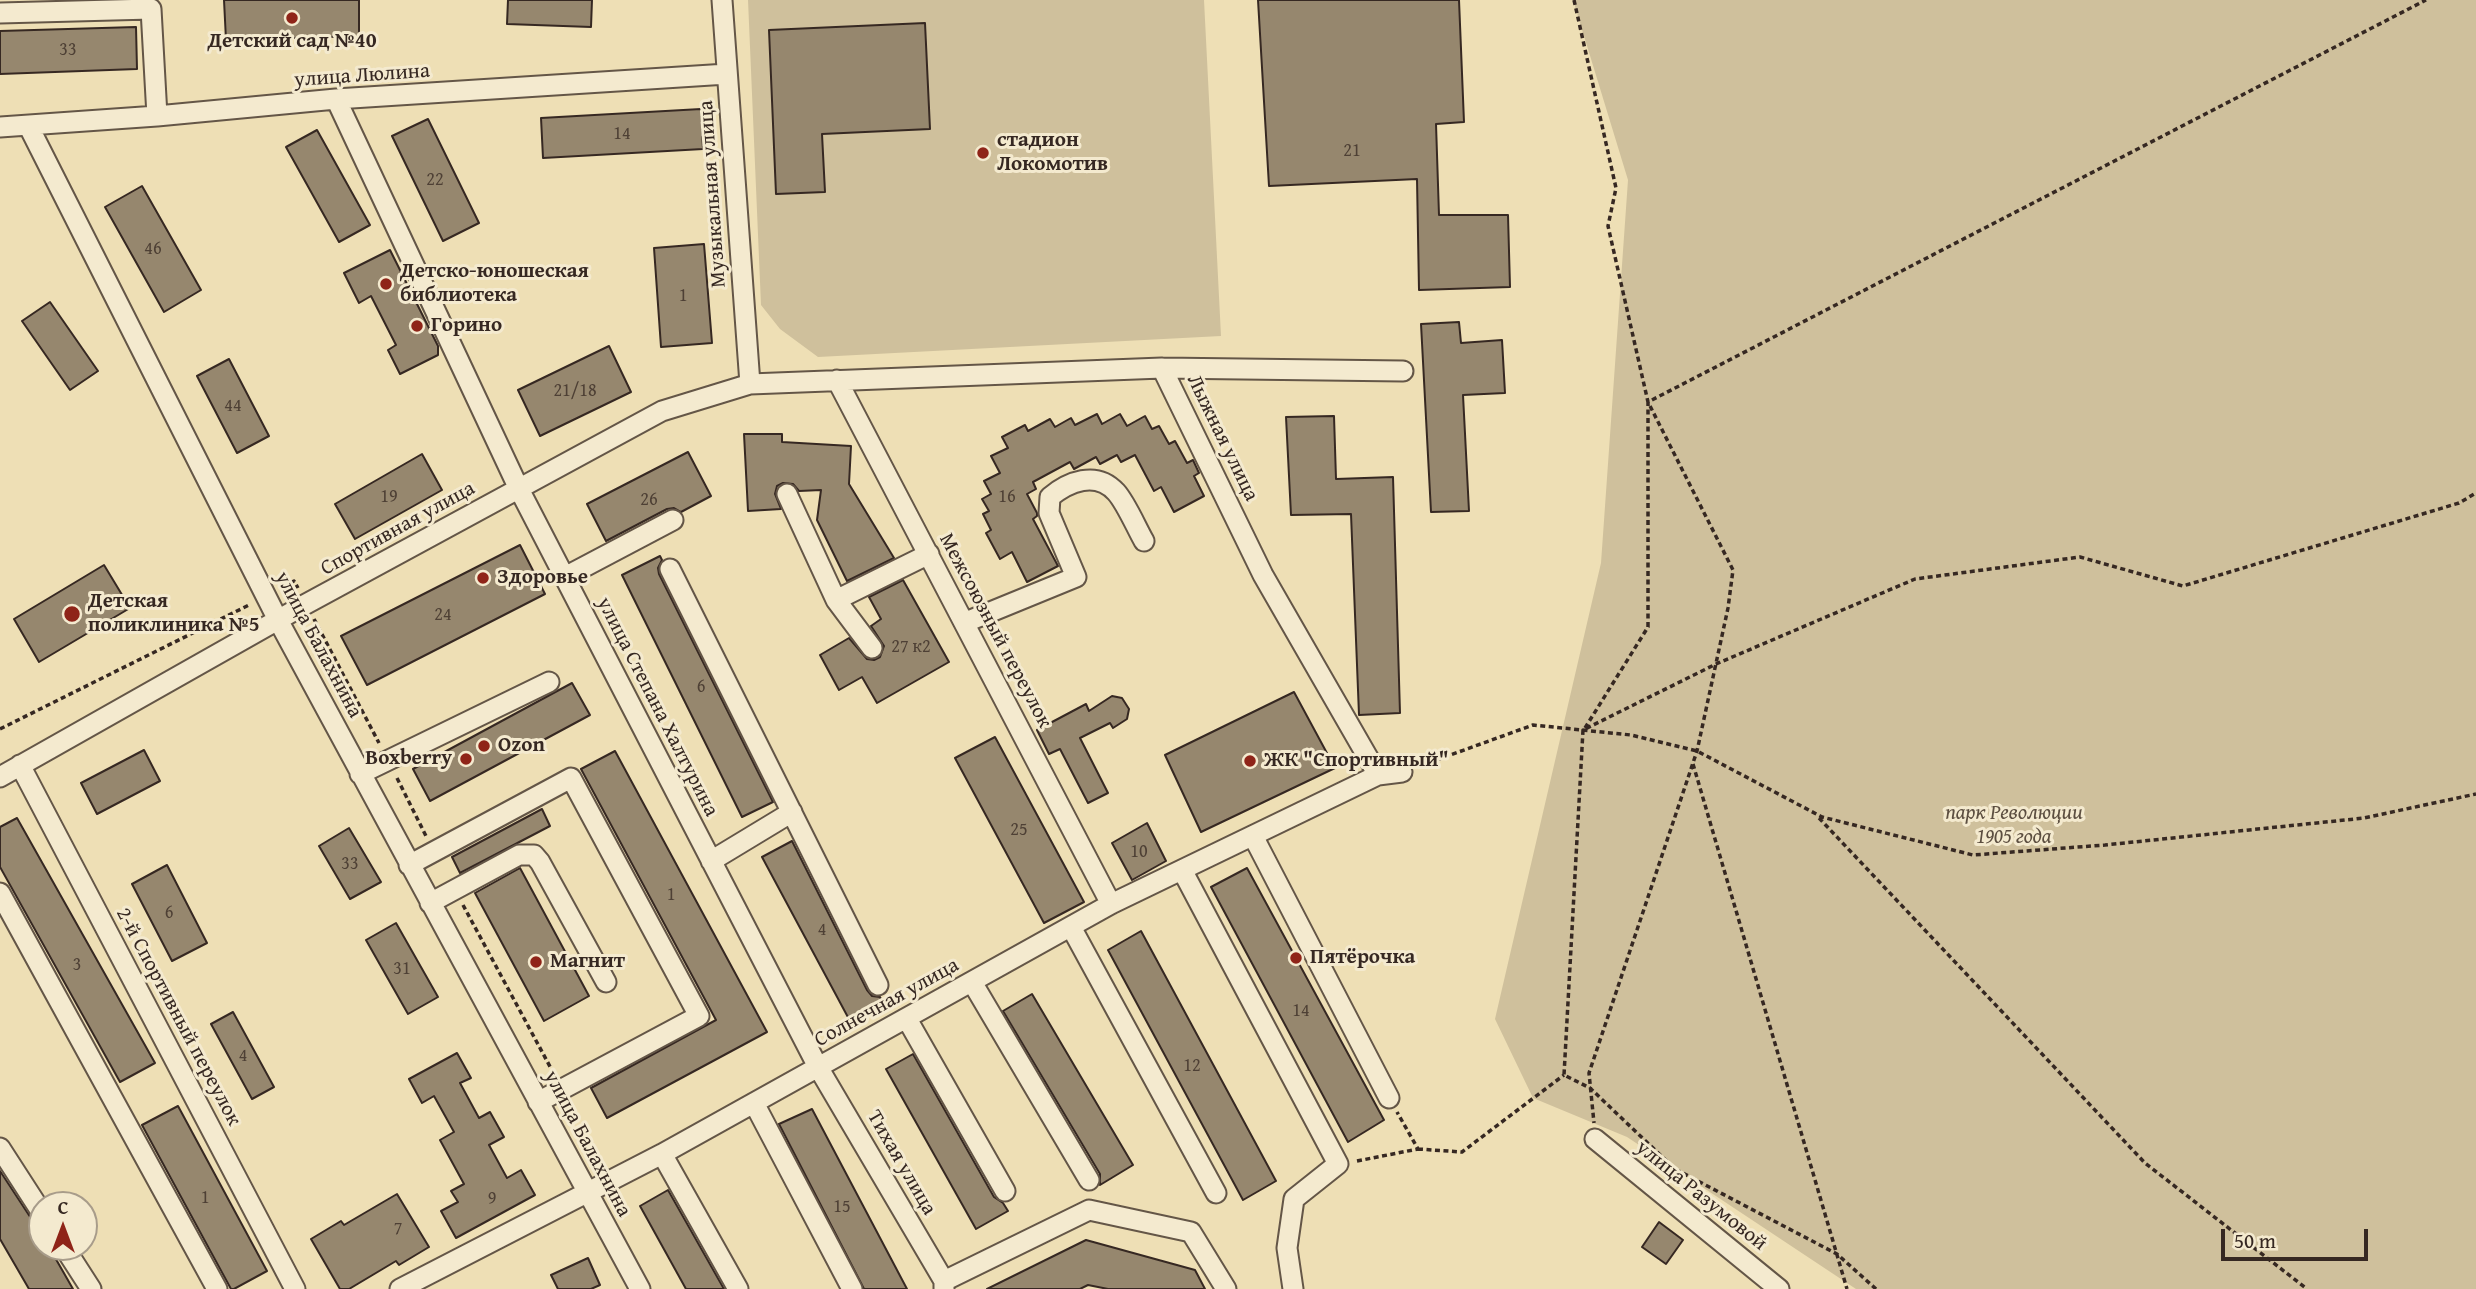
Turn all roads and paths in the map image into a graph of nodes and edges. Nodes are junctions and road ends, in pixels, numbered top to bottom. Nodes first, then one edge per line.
1 (722, 0) edge
2 (1574, 0) edge
3 (2426, 0) edge
4 (0, 13) edge
5 (727, 74) junction
6 (336, 99) junction
7 (157, 116) junction
8 (0, 127) edge
9 (29, 127) junction
10 (1162, 368) junction
11 (1403, 371) dead end
12 (837, 380) junction
13 (751, 384) junction
14 (1648, 401) junction
15 (519, 489) junction
16 (2476, 492) edge
17 (787, 494) dead end
18 (673, 520) dead end
19 (1144, 541) dead end
20 (929, 554) junction
21 (670, 569) dead end
22 (565, 577) junction
23 (266, 597) junction
24 (836, 600) junction
25 (306, 604) junction
26 (278, 620) junction
27 (965, 622) junction
28 (872, 648) dead end
29 (1716, 664) junction
30 (549, 682) dead end
31 (0, 729) edge
32 (1583, 730) junction
33 (1697, 751) junction
34 (388, 760) junction
35 (1693, 763) junction
36 (20, 765) junction
37 (1402, 772) joint
38 (360, 774) junction
39 (1378, 775) junction
40 (0, 777) edge
41 (2476, 794) edge
42 (792, 812) junction
43 (1815, 814) junction
44 (1253, 836) junction
45 (434, 851) junction
46 (711, 861) junction
47 (409, 864) junction
48 (1182, 870) junction
49 (455, 890) junction
50 (0, 893) edge
51 (430, 904) junction
52 (1111, 904) junction
53 (1072, 927) junction
54 (606, 982) dead end
55 (972, 982) junction
56 (878, 985) dead end
57 (907, 1019) junction
58 (818, 1067) junction
59 (1564, 1075) junction
60 (1590, 1088) junction
61 (563, 1089) junction
62 (1389, 1098) joint
63 (538, 1102) junction
64 (754, 1103) junction
65 (1595, 1139) joint
66 (0, 1148) edge
67 (1418, 1149) junction
68 (662, 1154) junction
69 (1338, 1164) junction
70 (1089, 1180) dead end
71 (28, 1191) edge
72 (1005, 1191) dead end
73 (1216, 1193) dead end
74 (588, 1194) junction
75 (1837, 1254) junction
76 (73, 1261) edge
77 (944, 1285) edge
78 (92, 1289) edge
79 (217, 1289) edge
80 (295, 1289) edge
81 (400, 1289) edge
82 (639, 1289) edge
83 (738, 1289) edge
84 (852, 1289) edge
85 (1226, 1289) edge
86 (1293, 1289) edge
87 (1779, 1289) edge
88 (1847, 1289) edge
89 (1876, 1289) edge
90 (2307, 1289) edge

1 - 5 street, Музыкальная улица
2 - 14 path
3 - 14 path
4 - 7 street
5 - 6 street, улица Люлина
5 - 13 street, Музыкальная улица
6 - 7 street, улица Люлина
6 - 15 street, улица Степана Халтурина
7 - 9 street, улица Люлина
8 - 9 street, улица Люлина
9 - 23 street, улица Балахнина
10 - 11 street
10 - 12 street, Лыжная улица
10 - 39 street, Лыжная улица
12 - 13 street, Спортивная улица
12 - 20 street, Межсоюзный переулок
13 - 15 street, Спортивная улица
14 - 29 path
14 - 32 path
15 - 22 street, улица Степана Халтурина
15 - 25 street, Спортивная улица
16 - 29 path
17 - 24 street
18 - 22 street
19 - 27 street
20 - 24 street
20 - 27 street, Межсоюзный переулок
21 - 42 street
22 - 46 street, улица Степана Халтурина
23 - 25 path
23 - 26 street, улица Балахнина
23 - 31 path
24 - 28 street
25 - 26 street, Спортивная улица
25 - 34 path
26 - 36 street, Спортивная улица
26 - 38 street, улица Балахнина
27 - 52 street, Межсоюзный переулок
29 - 32 path
29 - 33 path
30 - 34 street
32 - 33 path
32 - 37 path
32 - 59 path
33 - 35 path
33 - 43 path
34 - 38 street
34 - 45 path
35 - 60 path
35 - 75 path
36 - 40 street, Спортивная улица
36 - 80 street, 2-й Спортивный переулок
37 - 39 street, Солнечная улица
38 - 47 street, улица Балахнина
39 - 44 street, Солнечная улица
41 - 43 path
42 - 46 street
42 - 56 street
43 - 90 path
44 - 48 street, Солнечная улица
44 - 62 street
45 - 47 street
45 - 61 street
46 - 58 street, улица Степана Халтурина
47 - 51 street, улица Балахнина
48 - 52 street, Солнечная улица
48 - 69 street
49 - 51 street
49 - 54 street
49 - 61 path
50 - 79 street
51 - 63 street, улица Балахнина
52 - 53 street, Солнечная улица
53 - 55 street, Солнечная улица
53 - 73 street
55 - 57 street, Солнечная улица
55 - 70 street
57 - 58 street, Солнечная улица
57 - 72 street
58 - 64 street, Солнечная улица
58 - 77 street, Тихая улица
59 - 60 path
59 - 67 path
60 - 65 path
60 - 75 path
61 - 63 street
62 - 67 path
63 - 74 street, улица Балахнина
64 - 68 street, Солнечная улица
64 - 84 street
65 - 87 street, улица Разумовой
66 - 71 street
67 - 69 path
68 - 74 street, Солнечная улица
68 - 83 street
69 - 86 street
74 - 81 street, Солнечная улица
74 - 82 street, улица Балахнина
75 - 88 path
75 - 89 path
76 - 78 street
77 - 85 street

